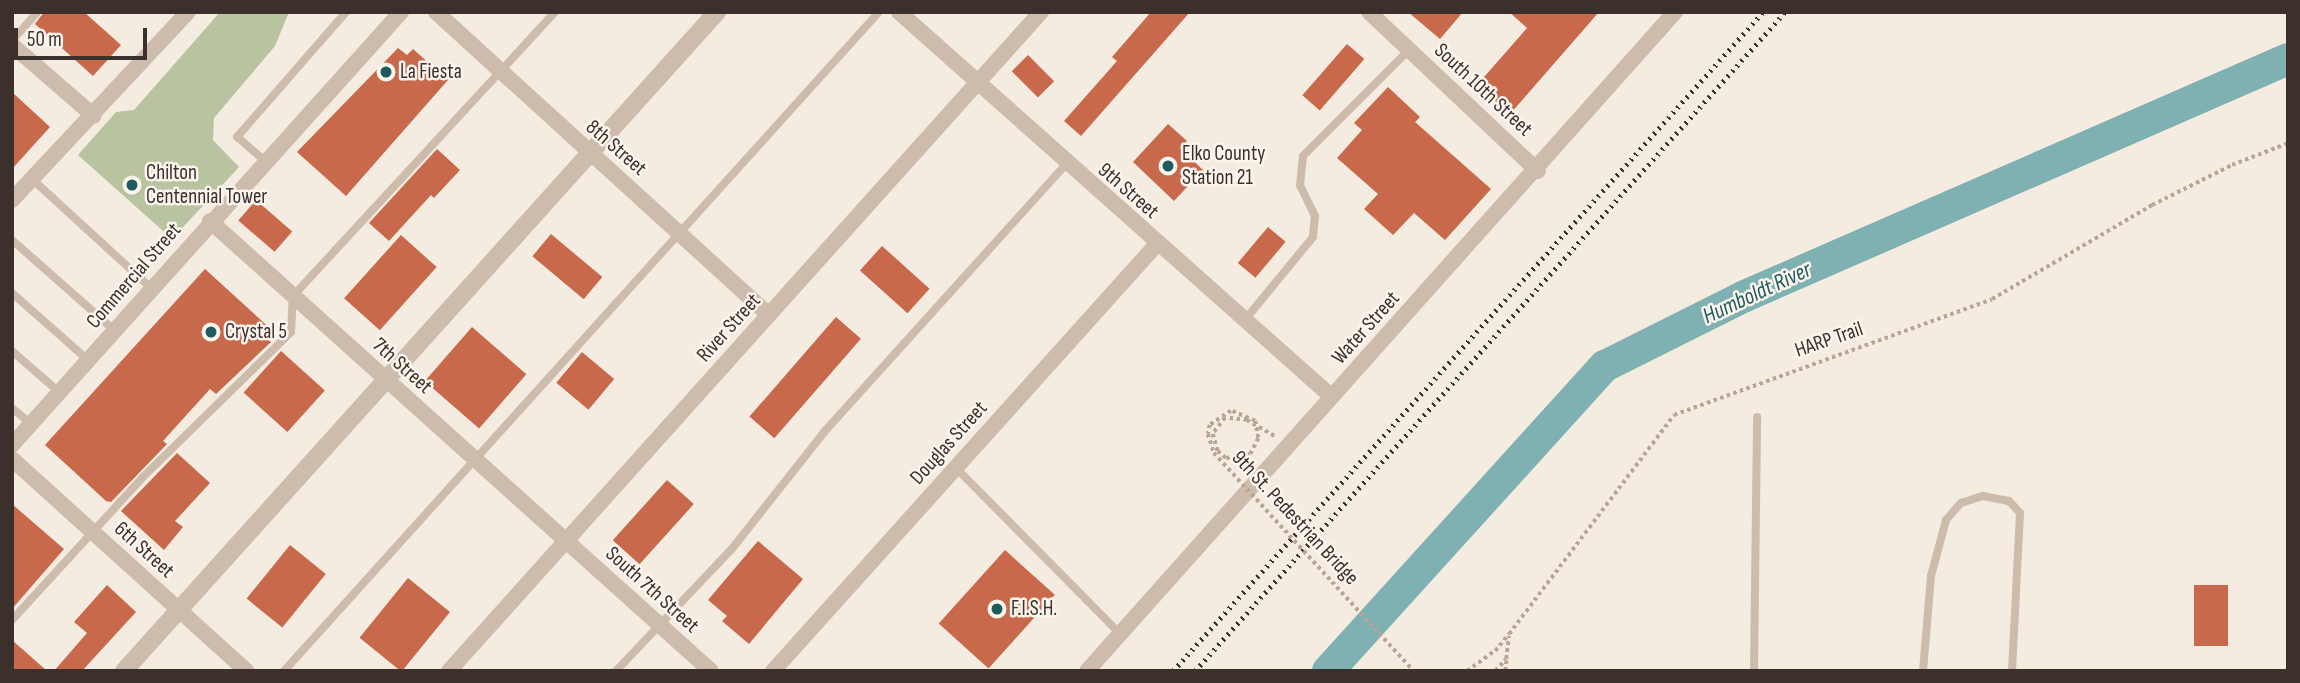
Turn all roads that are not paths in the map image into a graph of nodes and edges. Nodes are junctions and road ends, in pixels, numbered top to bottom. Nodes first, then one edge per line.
1 (37, 12) edge
2 (188, 12) edge
3 (346, 12) edge
4 (401, 12) edge
5 (436, 12) edge
6 (555, 12) edge
7 (717, 12) edge
8 (879, 12) edge
9 (899, 12) edge
10 (1041, 12) edge
11 (1675, 12) edge
12 (1372, 13) edge
13 (12, 43) edge
14 (1409, 50) junction
15 (502, 73) junction
16 (979, 82) junction
17 (94, 116) junction
18 (589, 154) junction
19 (265, 161) junction
20 (1066, 164) junction
21 (1538, 171) junction
22 (32, 179) junction
23 (12, 201) edge
24 (210, 221) junction
25 (680, 231) junction
26 (12, 240) edge
27 (1157, 244) junction
28 (151, 288) junction
29 (12, 293) edge
30 (293, 296) junction
31 (769, 315) junction
32 (1244, 321) junction
33 (114, 331) junction
34 (12, 351) edge
35 (88, 359) junction
36 (386, 380) junction
37 (59, 392) junction
38 (1332, 397) junction
39 (12, 408) edge
40 (1757, 417) dead end
41 (31, 424) junction
42 (12, 445) edge
43 (12, 459) edge
44 (475, 460) junction
45 (955, 467) junction
46 (92, 532) junction
47 (566, 541) junction
48 (179, 610) junction
49 (12, 620) edge
50 (659, 624) junction
51 (1121, 634) junction
52 (124, 671) edge
53 (247, 671) edge
54 (284, 671) edge
55 (449, 671) edge
56 (616, 671) edge
57 (711, 671) edge
58 (773, 671) edge
59 (1087, 671) edge
60 (1754, 671) edge
61 (1923, 671) edge
62 (2012, 671) edge

1 - 13 lane
2 - 17 street
3 - 19 lane
4 - 19 street, Commercial Street
5 - 15 street, 8th Street
6 - 15 lane
7 - 18 street
8 - 25 lane
9 - 16 street, 9th Street
10 - 16 street, River Street
11 - 21 street, Water Street
12 - 14 street, South 10th Street
13 - 17 street
14 - 21 street, South 10th Street
14 - 32 lane
15 - 18 street, 8th Street
15 - 30 lane
16 - 20 street, 9th Street
16 - 31 street, River Street
17 - 22 street
18 - 25 street, 8th Street
18 - 36 street
19 - 24 street, Commercial Street
20 - 27 street, 9th Street
20 - 50 lane
21 - 38 street, Water Street
22 - 23 street
22 - 28 lane
24 - 28 street, Commercial Street
24 - 30 street, 7th Street
25 - 31 street, 8th Street
25 - 44 lane
26 - 33 lane
27 - 32 street, 9th Street
27 - 45 street, Douglas Street
28 - 33 street, Commercial Street
29 - 35 lane
30 - 36 street, 7th Street
30 - 46 lane
31 - 47 street, River Street
32 - 38 street, 9th Street
33 - 35 street, Commercial Street
34 - 37 lane
35 - 37 street, Commercial Street
36 - 44 street, 7th Street
36 - 48 street
37 - 41 street, Commercial Street
38 - 51 street, Water Street
39 - 41 lane
40 - 60 lane
41 - 42 street, Commercial Street
43 - 46 street, 6th Street
44 - 47 street, 7th Street
44 - 54 lane
45 - 51 lane
45 - 58 street, Douglas Street
46 - 48 street, 6th Street
46 - 49 lane
47 - 50 street, South 7th Street
47 - 55 street, River Street
48 - 52 street
48 - 53 street, 6th Street
50 - 56 lane
50 - 57 street, South 7th Street
51 - 59 street, Water Street
61 - 62 lane

